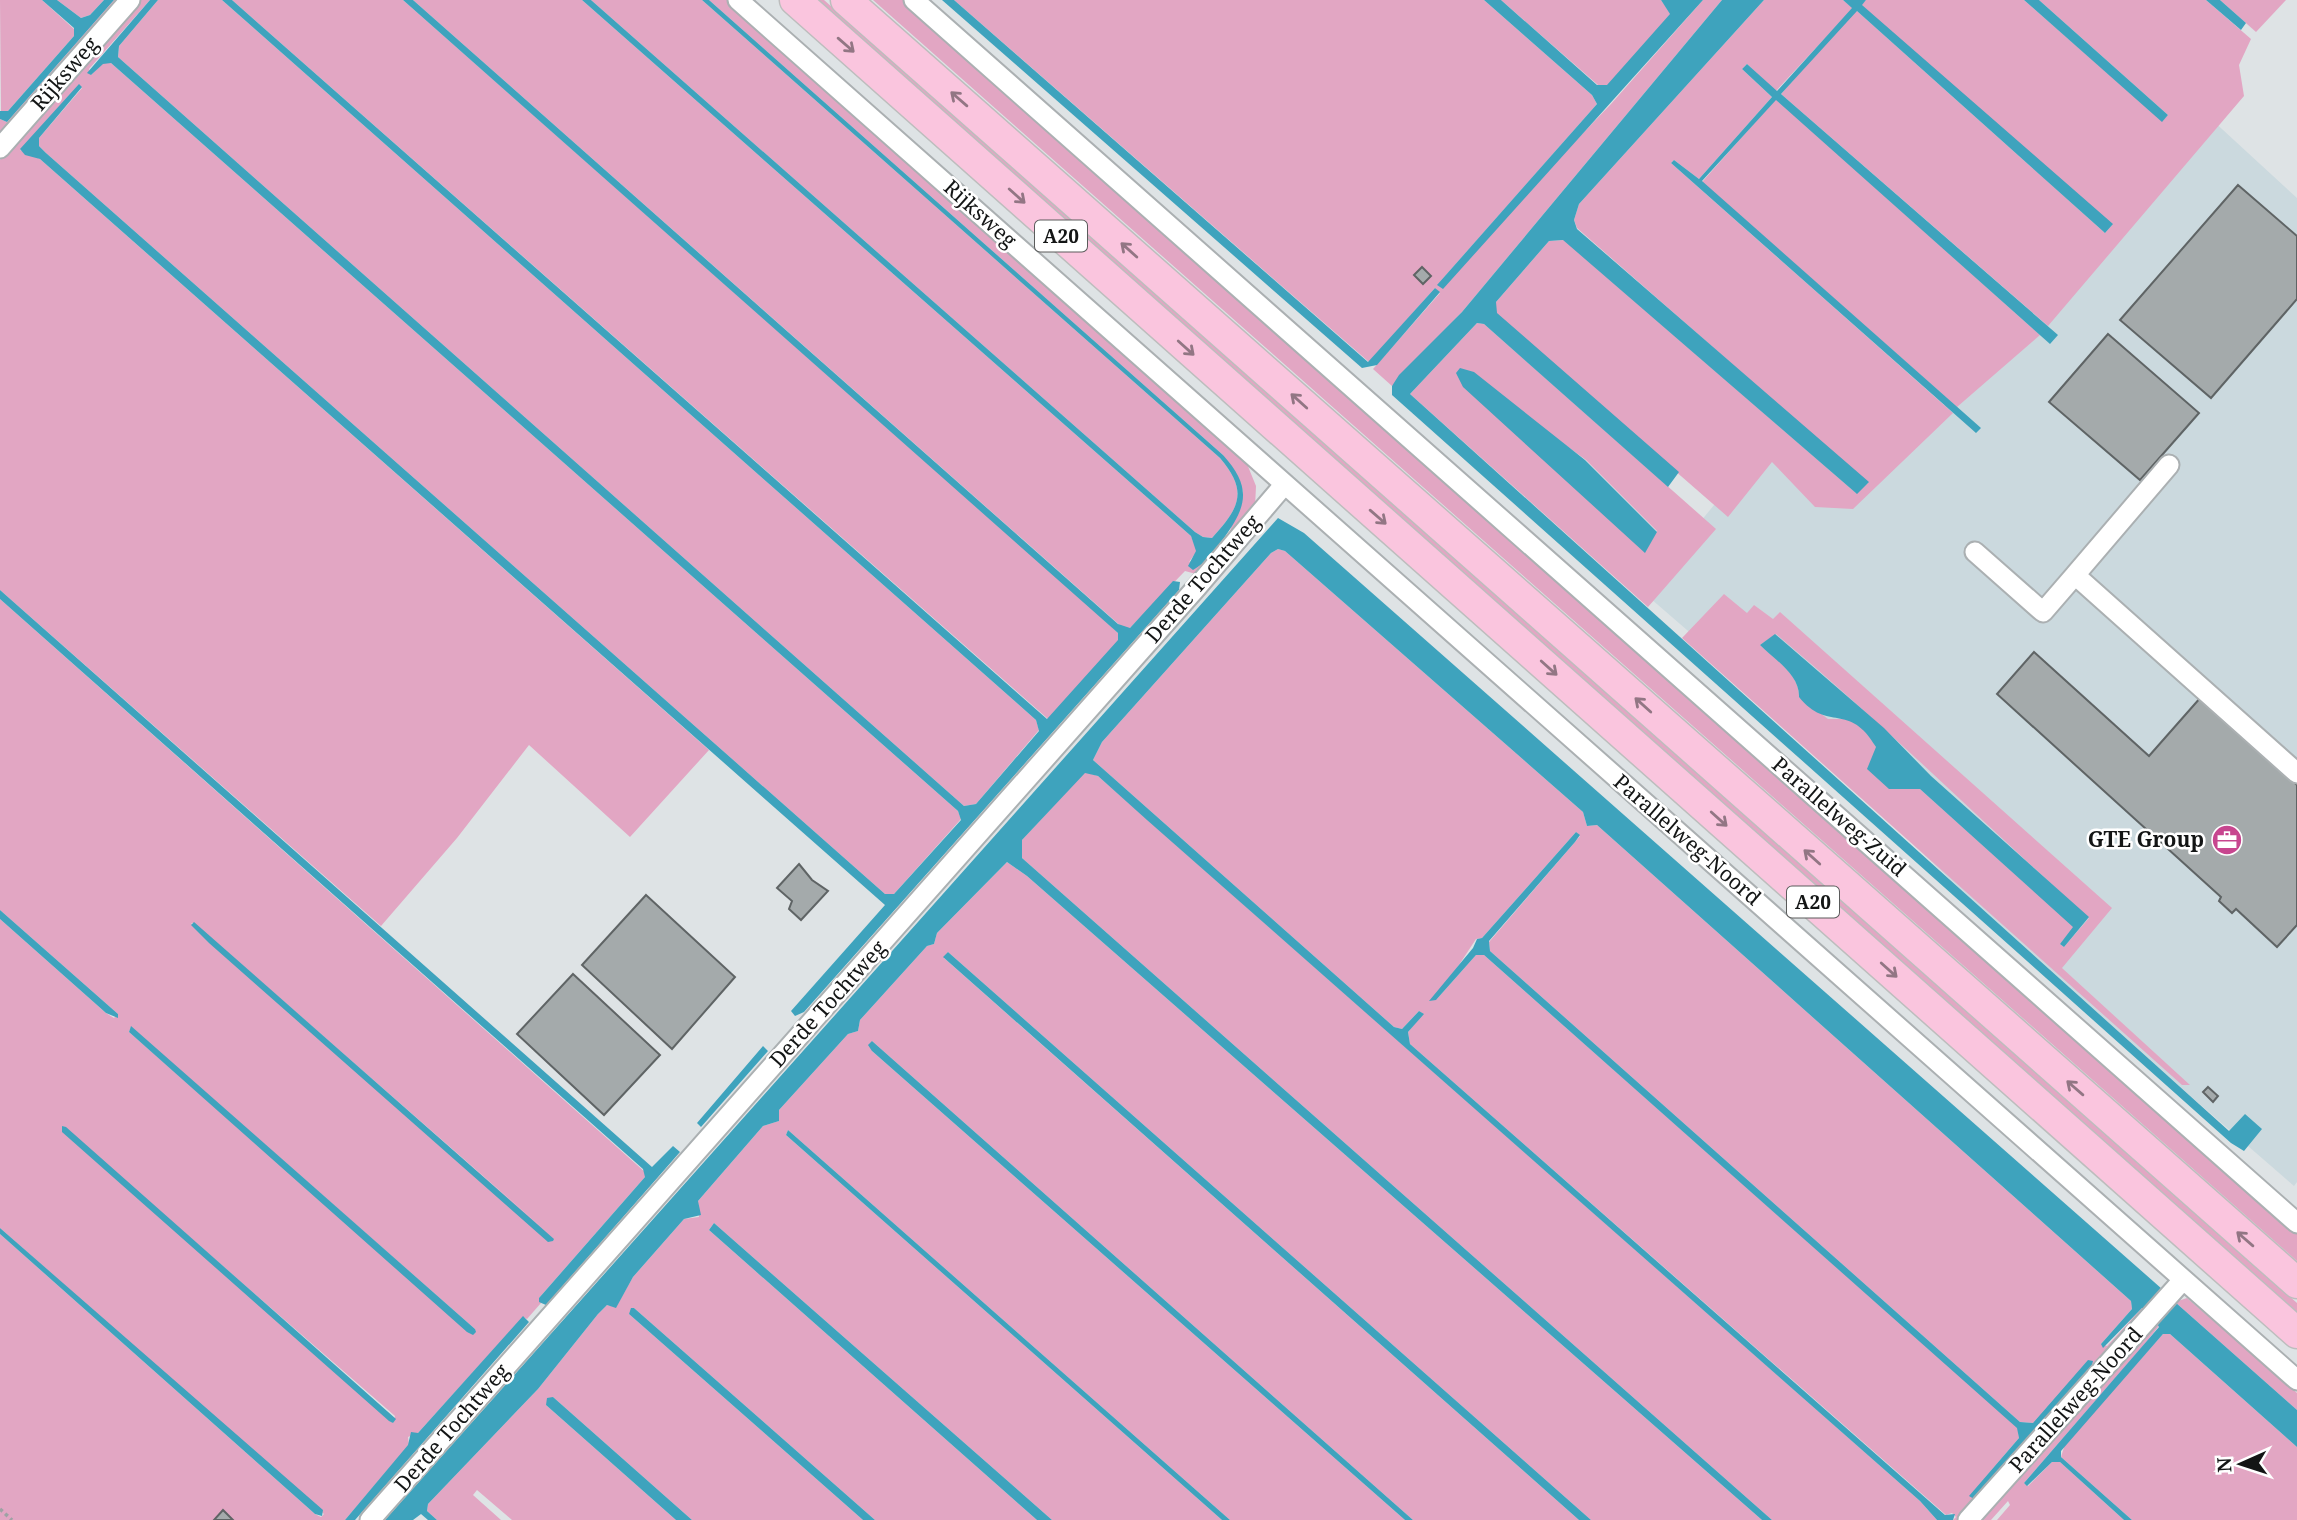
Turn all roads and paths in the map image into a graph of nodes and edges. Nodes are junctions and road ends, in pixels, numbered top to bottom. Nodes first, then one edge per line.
1 (130, 0) edge
2 (738, 0) edge
3 (795, 0) edge
4 (846, 0) edge
5 (914, 0) edge
6 (0, 148) edge
7 (2169, 465) dead end
8 (1284, 485) junction
9 (1975, 552) dead end
10 (2075, 575) junction
11 (2297, 773) edge
12 (2297, 1223) edge
13 (2297, 1283) edge
14 (2179, 1284) junction
15 (2297, 1333) edge
16 (2297, 1380) edge
17 (0, 1509) edge
18 (12, 1520) edge
19 (370, 1520) edge
20 (1968, 1520) edge

1 - 6 street, Rijksweg
2 - 8 street, Rijksweg
3 -> 15 highway, Rijksweg / A20
13 -> 4 highway, A20
5 - 12 street, Parallelweg-Zuid
7 - 10 street
8 - 14 street, Parallelweg-Noord
8 - 19 street, Derde Tochtweg
9 - 10 street
10 - 11 street
14 - 16 street, Parallelweg-Noord
14 - 20 street, Parallelweg-Noord
17 - 18 path

